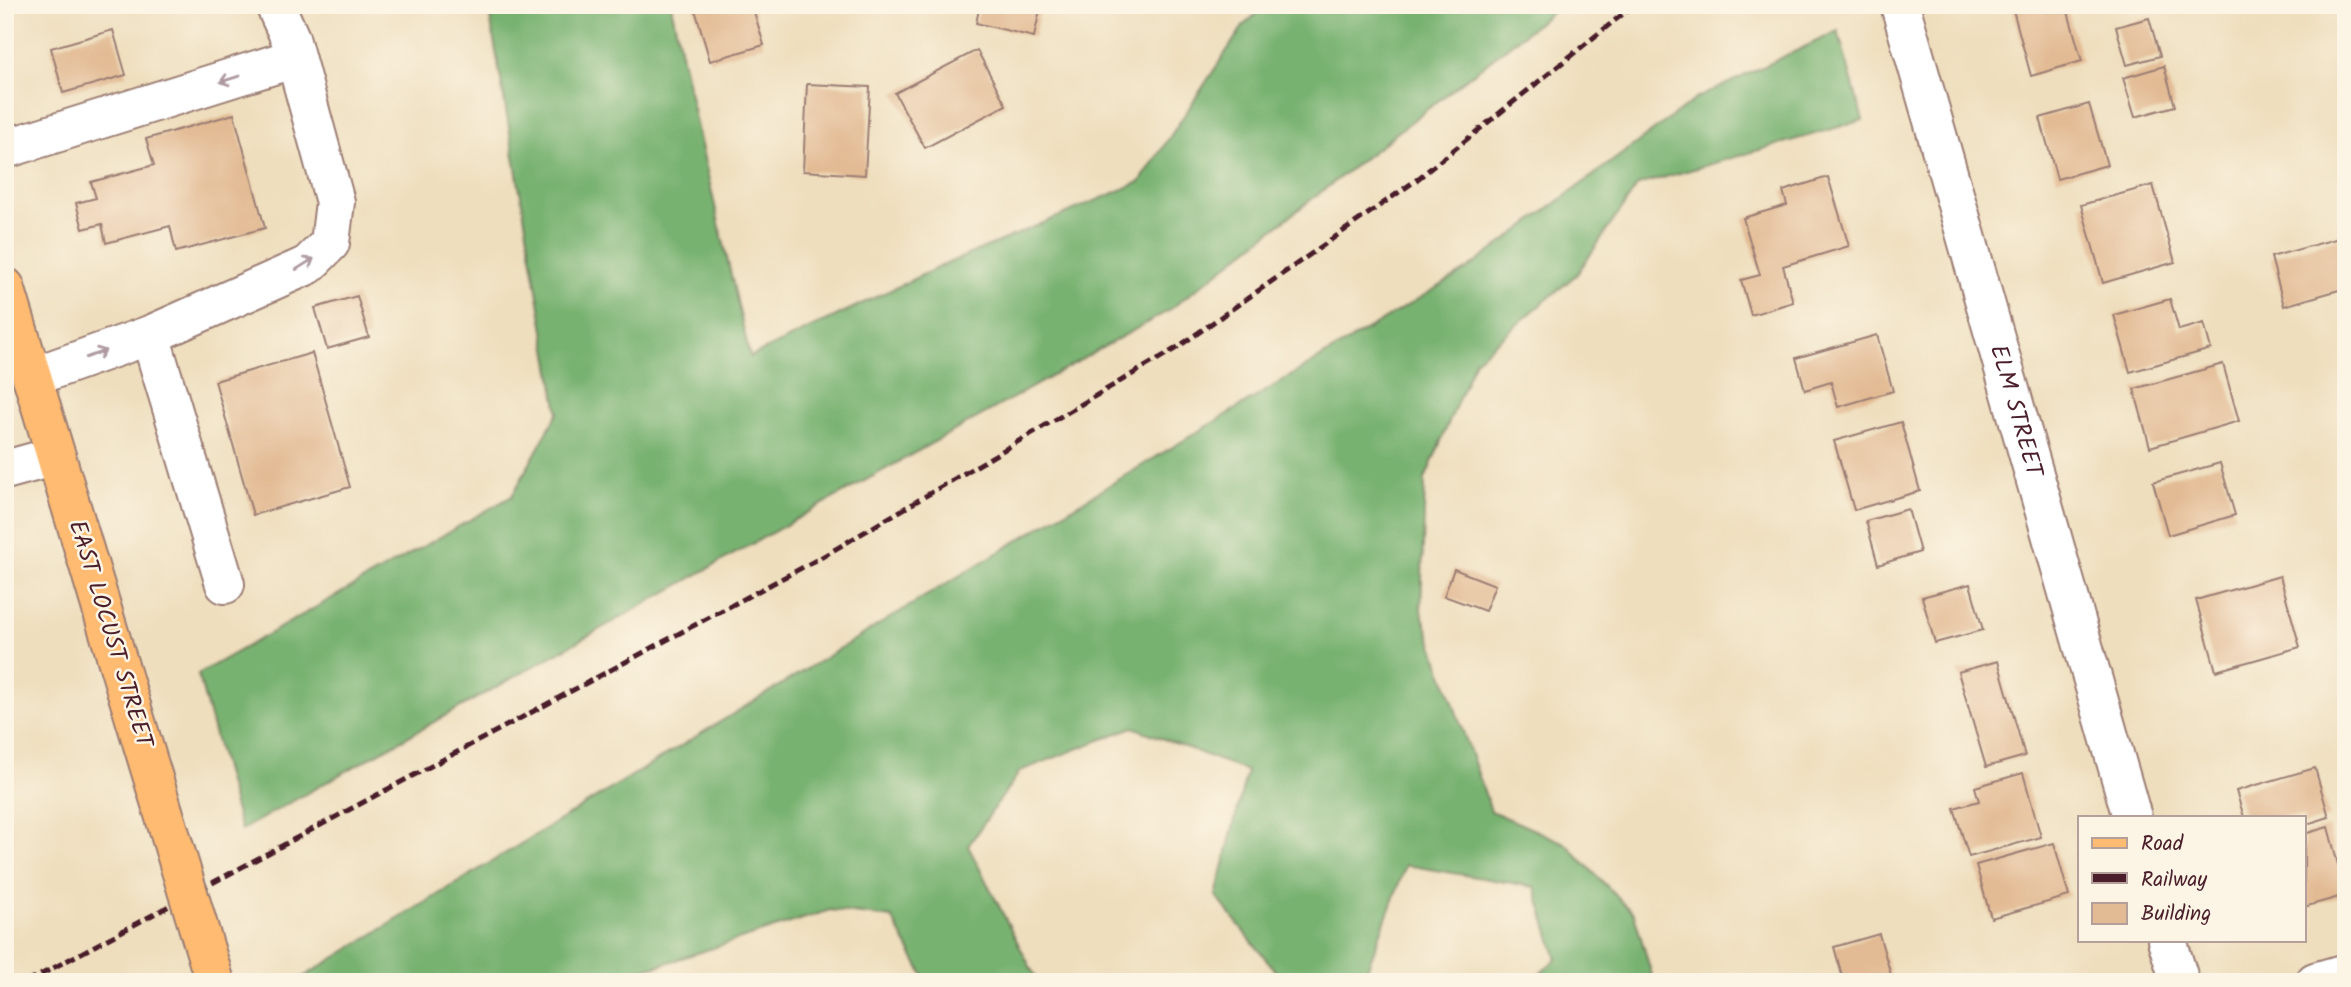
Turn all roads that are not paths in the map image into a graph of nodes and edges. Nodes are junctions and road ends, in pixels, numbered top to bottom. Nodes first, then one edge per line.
1 (275, 5) edge
2 (1899, 5) edge
3 (295, 58) junction
4 (5, 149) edge
5 (5, 287) edge
6 (150, 335) junction
7 (32, 377) junction
8 (56, 456) junction
9 (5, 470) edge
10 (225, 584) dead end
11 (2132, 816) edge
12 (2169, 942) edge
13 (2346, 973) edge
14 (215, 982) edge
15 (2180, 982) edge
16 (2315, 982) edge

1 - 3 street
2 - 11 street, ELM STREET
3 -> 4 street
6 -> 3 street
5 - 7 main road, EAST LOCUST STREET
7 -> 6 street
6 - 10 street
7 - 8 main road, EAST LOCUST STREET
8 - 9 street
8 - 14 main road, EAST LOCUST STREET, bridge
12 - 15 street
13 - 16 street

